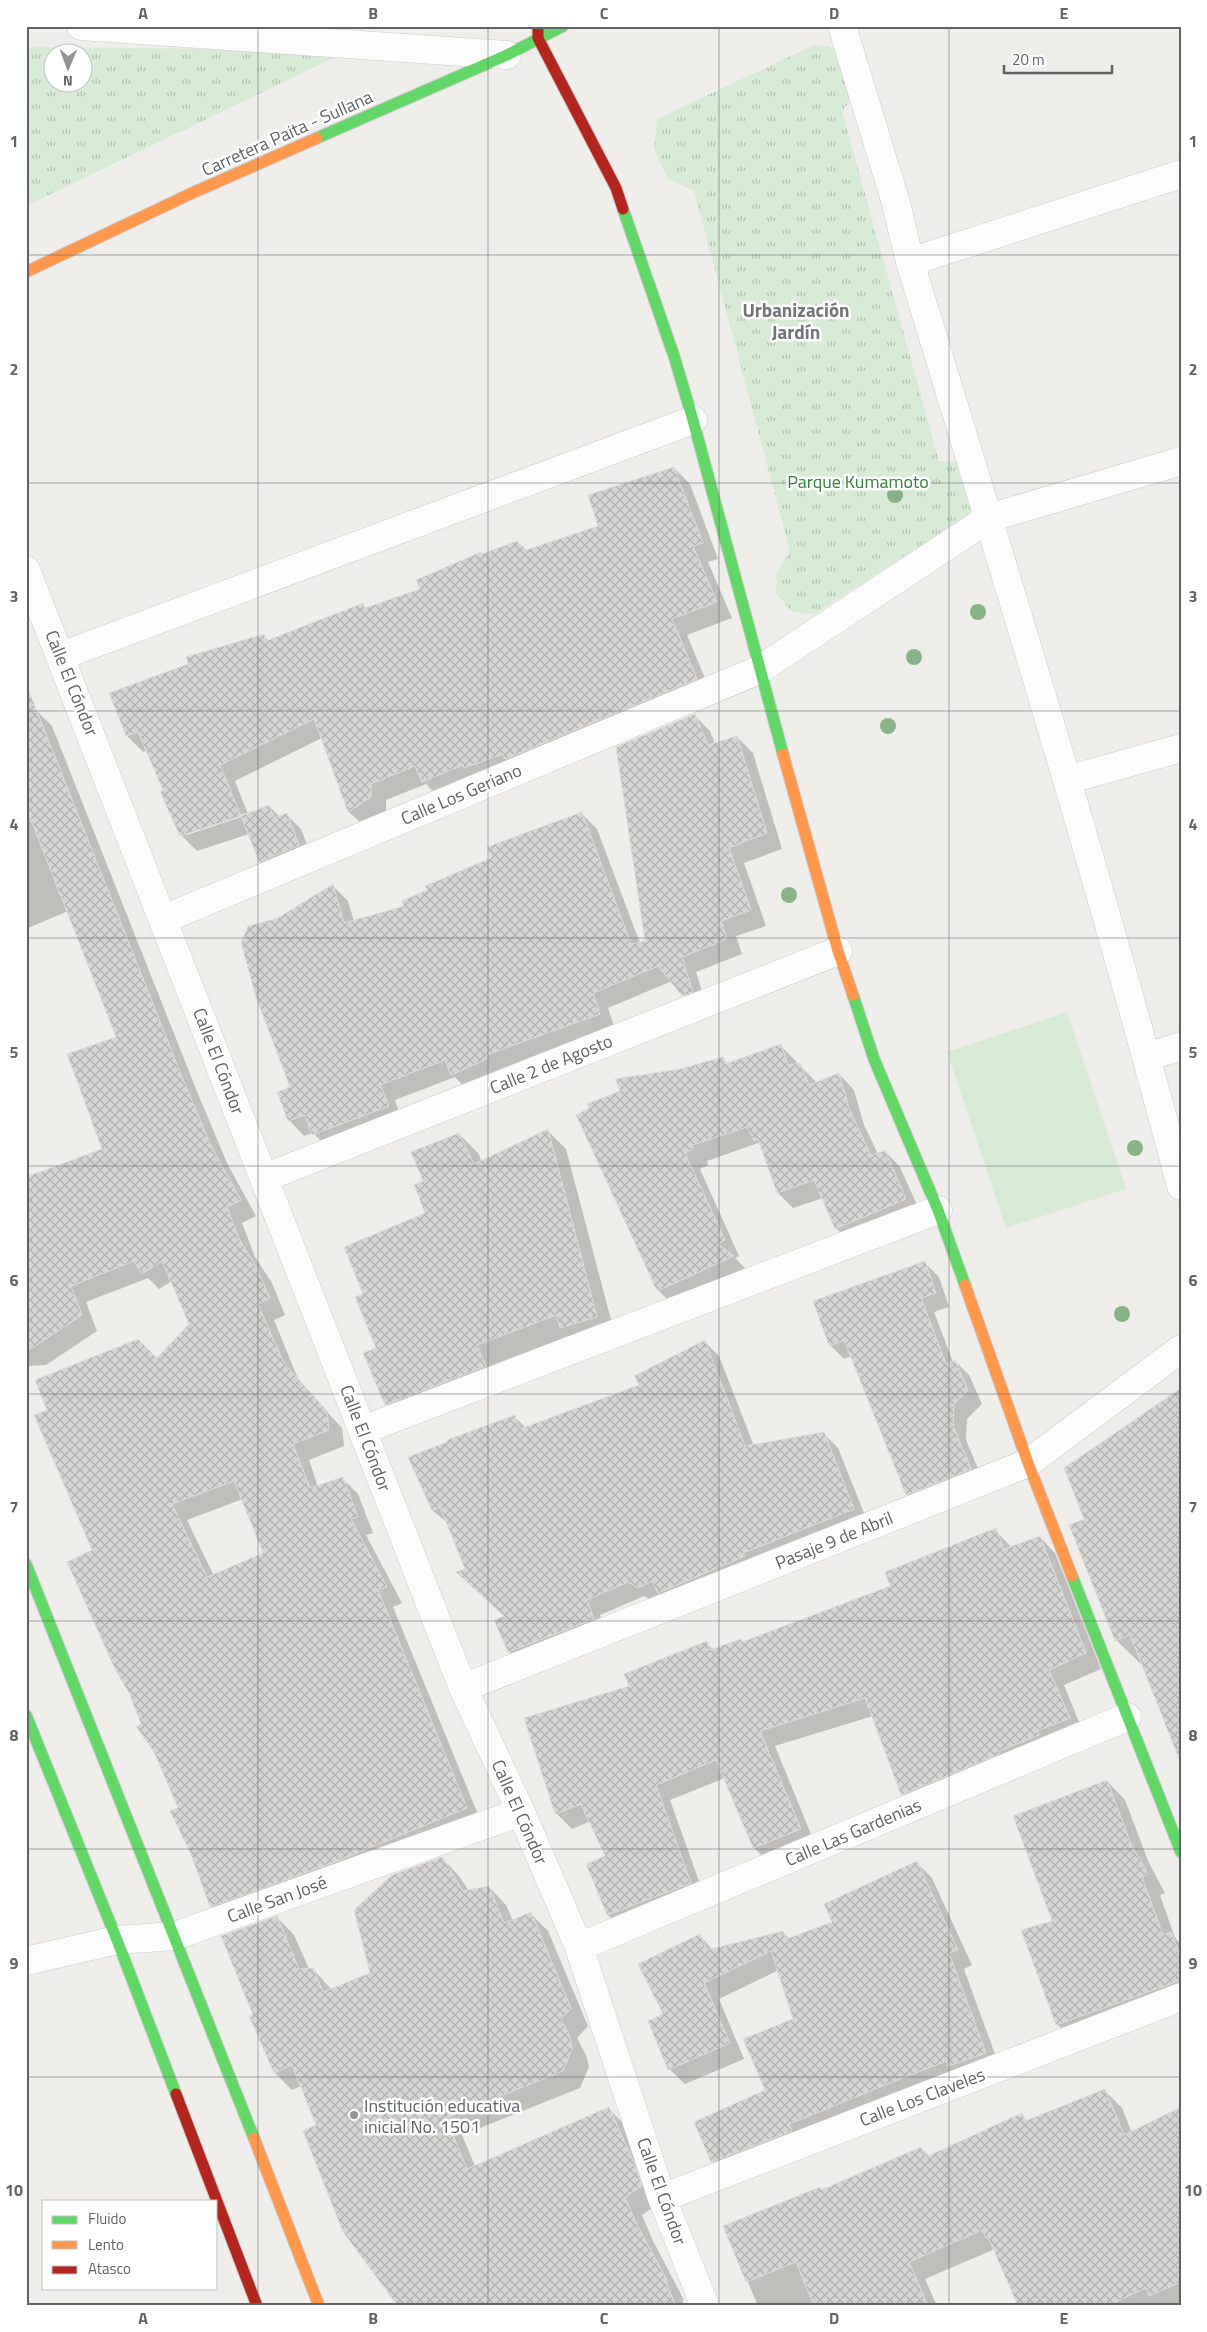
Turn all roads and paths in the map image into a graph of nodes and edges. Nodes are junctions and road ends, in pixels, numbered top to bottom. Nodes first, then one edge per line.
1 (81, 26) edge
2 (563, 26) edge
3 (842, 26) edge
4 (538, 32) edge
5 (507, 56) junction
6 (1181, 174) edge
7 (910, 262) junction
8 (26, 272) edge
9 (693, 420) junction
10 (1181, 461) edge
11 (989, 518) junction
12 (26, 570) edge
13 (61, 656) junction
14 (759, 670) junction
15 (1181, 748) edge
16 (1067, 780) junction
17 (164, 919) junction
18 (838, 951) junction
19 (1181, 1046) edge
20 (1147, 1057) junction
21 (264, 1178) junction
22 (1181, 1186) edge
23 (938, 1210) junction
24 (1181, 1349) edge
25 (363, 1430) junction
26 (1028, 1464) junction
27 (26, 1564) edge
28 (463, 1688) junction
29 (26, 1714) edge
30 (1127, 1717) junction
31 (522, 1812) junction
32 (1181, 1852) edge
33 (175, 1936) junction
34 (117, 1940) junction
35 (580, 1947) junction
36 (26, 1960) edge
37 (1181, 1997) edge
38 (662, 2198) junction
39 (216, 2200) edge
40 (218, 2204) edge
41 (257, 2306) edge
42 (319, 2306) edge
43 (705, 2306) edge

1 - 5 street
2 - 4 street, Carretera Paita - Sullana
3 - 7 street
4 - 5 street, Carretera Paita - Sullana
4 - 9 street
5 - 8 street, Carretera Paita - Sullana
6 - 7 street
7 - 11 street
9 - 13 street
9 - 14 street
10 - 11 street, Calle Los Geriano
11 - 14 street, Calle Los Geriano
11 - 16 street
12 - 13 street, Calle El Cóndor
13 - 17 street, Calle El Cóndor
14 - 17 street, Calle Los Geriano
14 - 18 street
15 - 16 street
16 - 20 street
17 - 21 street, Calle El Cóndor
18 - 21 street, Calle 2 de Agosto
18 - 23 street
19 - 20 street
20 - 22 street
21 - 25 street, Calle El Cóndor
23 - 25 street
23 - 26 street
24 - 26 street, Pasaje 9 de Abril
25 - 28 street, Calle El Cóndor
26 - 28 street, Pasaje 9 de Abril
26 - 30 street
27 - 33 street
28 - 31 street, Calle El Cóndor
29 - 34 street
30 - 32 street
30 - 35 street, Calle Las Gardenias
31 - 33 street, Calle San José
31 - 35 street, Calle El Cóndor
33 - 34 street, Calle San José
33 - 42 street
34 - 36 street, Calle San José
34 - 39 street
35 - 38 street, Calle El Cóndor
37 - 38 street, Calle Los Claveles
38 - 43 street, Calle El Cóndor
40 - 41 street

